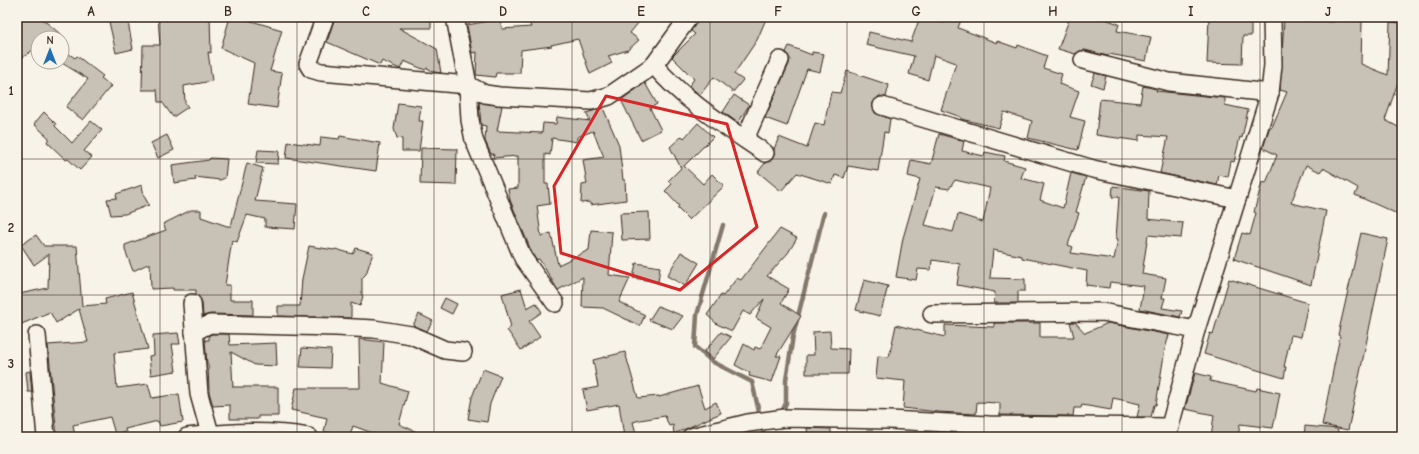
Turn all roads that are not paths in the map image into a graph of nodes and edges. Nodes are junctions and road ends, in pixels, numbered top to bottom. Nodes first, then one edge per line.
1 (325, 17) edge
2 (457, 17) edge
3 (689, 17) edge
4 (1272, 17) edge
5 (780, 60) dead end
6 (1083, 60) dead end
7 (654, 65) junction
8 (468, 85) junction
9 (1270, 93) junction
10 (882, 106) dead end
11 (745, 139) junction
12 (765, 153) dead end
13 (1237, 199) junction
14 (192, 303) dead end
15 (555, 303) dead end
16 (932, 314) dead end
17 (1196, 330) junction
18 (194, 332) junction
19 (37, 335) dead end
20 (463, 352) dead end
21 (1169, 432) edge
22 (210, 436) edge
23 (46, 437) edge
24 (187, 437) edge
25 (309, 437) edge
26 (691, 437) edge

1 - 8 street
2 - 8 street
3 - 7 street
4 - 9 street
5 - 11 street
6 - 9 street
7 - 8 street
7 - 11 street
8 - 15 street
9 - 13 street
10 - 13 street
11 - 12 street
13 - 17 street
14 - 18 street
16 - 17 street
17 - 21 street
18 - 20 street
18 - 22 street
19 - 23 street
21 - 26 street
22 - 24 street
22 - 25 street

